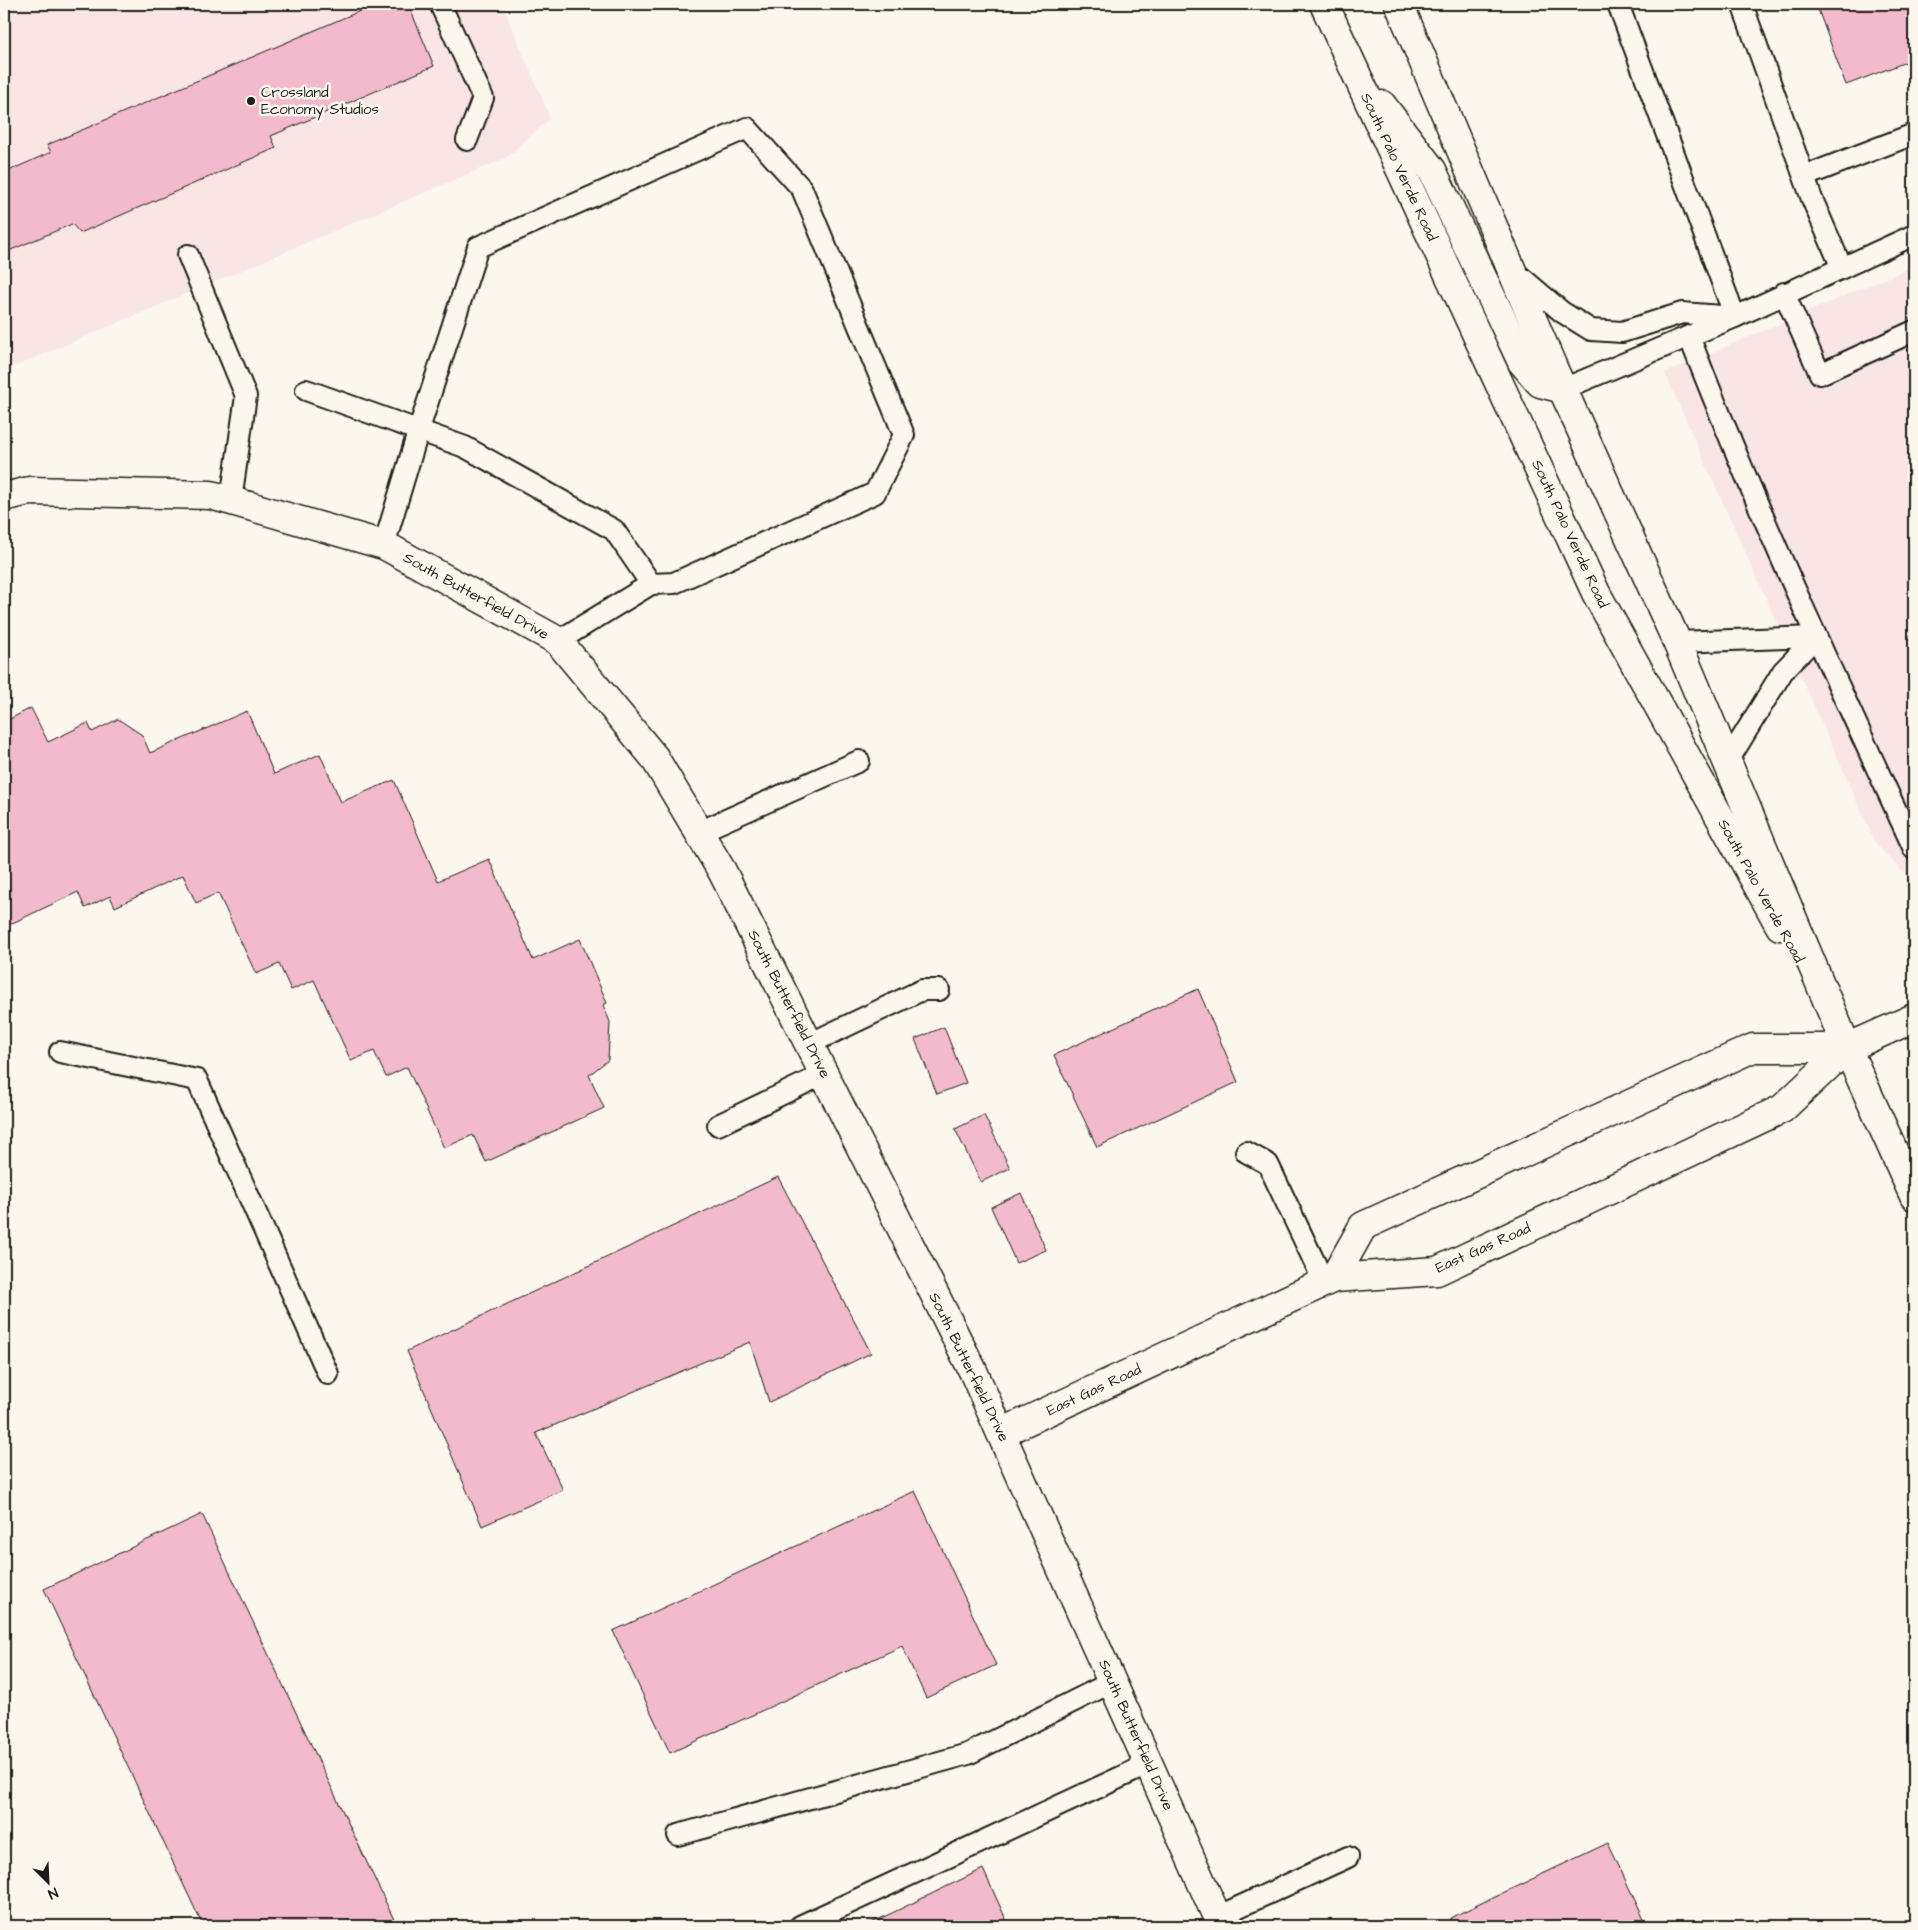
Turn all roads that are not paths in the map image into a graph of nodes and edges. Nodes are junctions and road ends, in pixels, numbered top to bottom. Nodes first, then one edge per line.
1 (440, 4) edge
2 (1324, 4) edge
3 (1399, 4) edge
4 (1618, 4) edge
5 (1742, 4) edge
6 (1352, 66) junction
7 (1914, 134) edge
8 (467, 140) dead end
9 (1804, 176) junction
10 (1914, 235) edge
11 (188, 255) dead end
12 (1511, 268) junction
13 (1842, 268) junction
14 (1784, 294) junction
15 (1735, 317) junction
16 (1914, 331) edge
17 (1689, 336) junction
18 (1563, 389) junction
19 (306, 390) dead end
20 (419, 429) junction
21 (4, 498) edge
22 (231, 500) junction
23 (384, 545) junction
24 (651, 584) junction
25 (1816, 637) junction
26 (558, 641) junction
27 (1677, 642) junction
28 (859, 761) dead end
29 (1728, 761) junction
30 (699, 832) junction
31 (1914, 849) edge
32 (939, 990) dead end
33 (1914, 1018) edge
34 (809, 1044) junction
35 (1847, 1048) junction
36 (60, 1052) dead end
37 (824, 1074) junction
38 (718, 1125) dead end
39 (1246, 1152) dead end
40 (1914, 1196) edge
41 (1329, 1280) junction
42 (328, 1374) dead end
43 (1001, 1433) junction
44 (1112, 1682) junction
45 (1149, 1764) junction
46 (678, 1835) dead end
47 (1348, 1857) dead end
48 (1219, 1922) edge
49 (800, 1926) edge

1 - 8 lane
2 - 6 street, South Palo Verde Road
3 - 12 street, South Palo Verde Road
4 - 15 lane
5 - 9 lane
6 - 18 street
6 - 35 street, South Palo Verde Road
7 - 9 lane
9 - 13 lane
10 - 13 lane
11 - 22 lane
12 - 15 lane
12 - 18 street, South Palo Verde Road
13 - 14 lane
14 - 15 lane
14 - 16 lane
15 - 17 lane
17 - 18 lane
17 - 25 lane
18 - 27 street, South Palo Verde Road
19 - 20 lane
20 - 23 lane
20 - 24 lane
20 - 24 lane
21 - 22 street, South Butterfield Drive
22 - 23 street, South Butterfield Drive
23 - 26 street, South Butterfield Drive
24 - 26 lane
25 - 27 lane
25 - 29 lane
25 - 31 lane
26 - 30 street, South Butterfield Drive
27 - 29 street, South Palo Verde Road
28 - 30 lane
29 - 35 street, South Palo Verde Road
30 - 34 street, South Butterfield Drive
32 - 34 lane
33 - 35 street, East Gas Road
34 - 37 street, South Butterfield Drive
35 - 40 street, South Palo Verde Road
35 - 41 street, East Gas Road
35 - 41 street
36 - 42 lane
37 - 38 lane
37 - 43 street, South Butterfield Drive
39 - 41 lane
41 - 43 street, East Gas Road
43 - 44 street, South Butterfield Drive
44 - 45 street, South Butterfield Drive
44 - 46 lane
45 - 48 street, South Butterfield Drive
45 - 49 lane
47 - 48 lane

